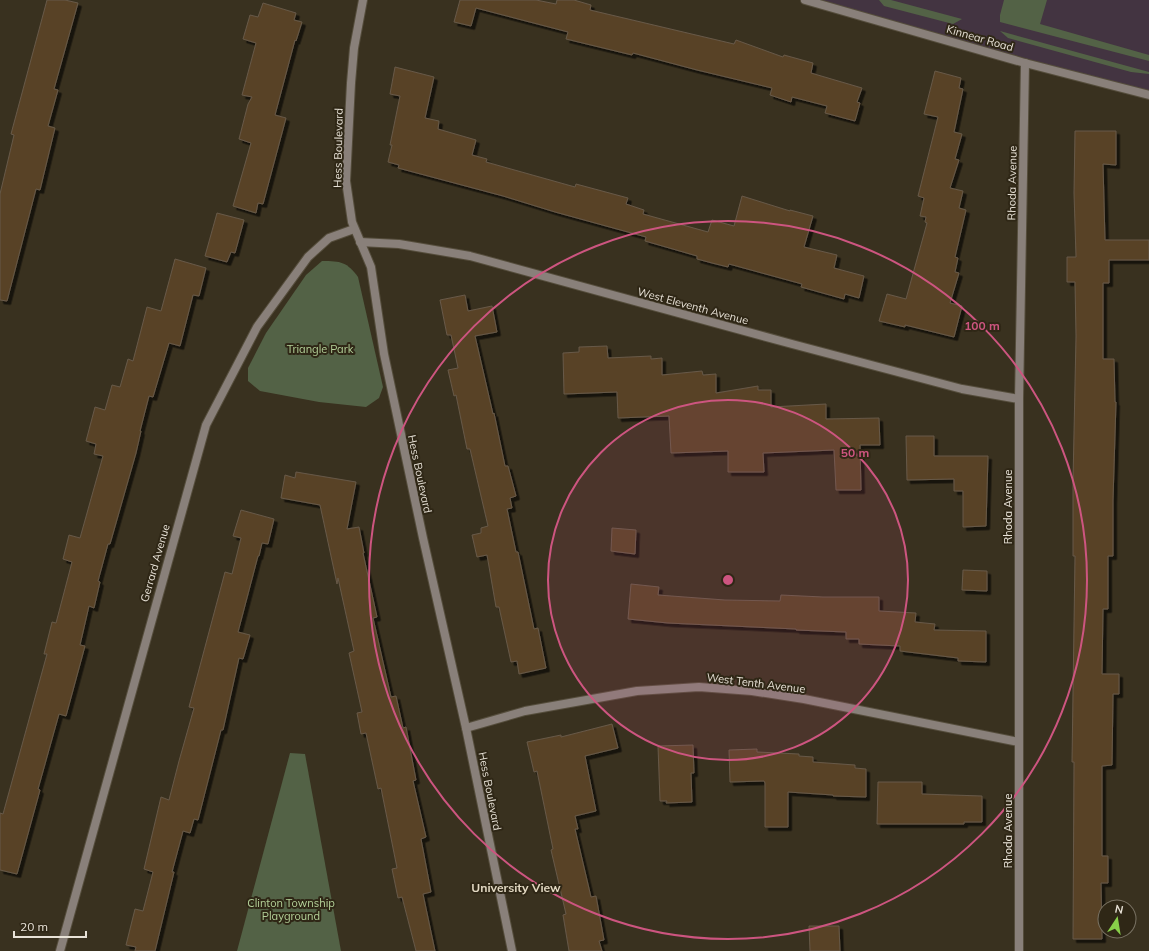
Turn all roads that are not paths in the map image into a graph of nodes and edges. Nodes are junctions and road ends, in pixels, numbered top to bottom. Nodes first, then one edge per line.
1 (363, 0) edge
2 (805, 0) edge
3 (1025, 63) junction
4 (1149, 95) edge
5 (354, 230) junction
6 (360, 242) junction
7 (1019, 398) junction
8 (466, 728) junction
9 (1019, 742) junction
10 (60, 951) edge
11 (512, 951) edge
12 (1018, 951) edge

1 - 5 street, Hess Boulevard
2 - 3 street, Kinnear Road
3 - 4 street, Kinnear Road
3 - 7 street, Rhoda Avenue
5 - 6 street, Hess Boulevard
5 - 10 street, Gerrard Avenue
6 - 7 street, West Eleventh Avenue
6 - 8 street, Hess Boulevard
7 - 9 street, Rhoda Avenue
8 - 9 street, West Tenth Avenue
8 - 11 street, Hess Boulevard
9 - 12 street, Rhoda Avenue

